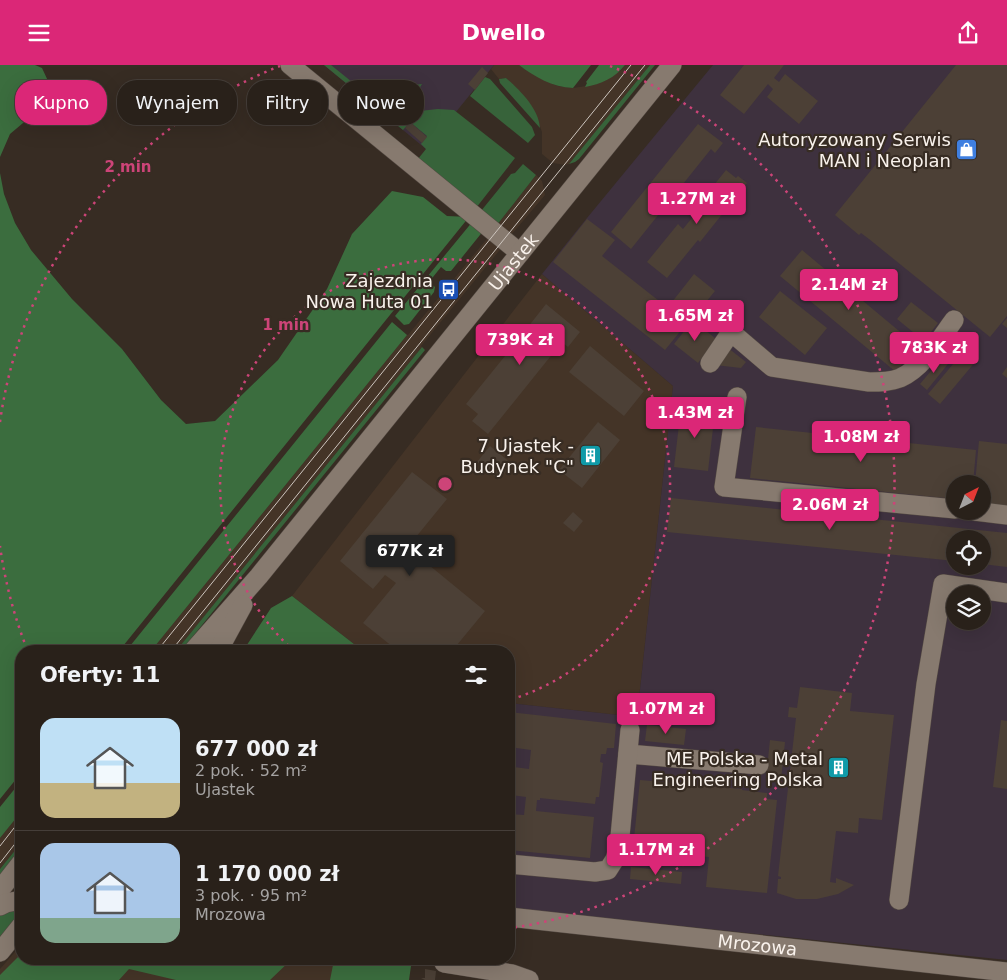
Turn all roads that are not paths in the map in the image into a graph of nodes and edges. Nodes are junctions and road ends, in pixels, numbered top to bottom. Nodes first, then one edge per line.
1 (290, 65) edge
2 (672, 65) edge
3 (520, 253) junction
4 (954, 320) dead end
5 (710, 363) dead end
6 (737, 397) dead end
7 (946, 508) edge
8 (991, 513) edge
9 (1007, 515) edge
10 (259, 576) junction
11 (1007, 593) edge
12 (198, 645) edge
13 (221, 645) edge
14 (630, 730) dead end
15 (628, 755) junction
16 (759, 765) dead end
17 (515, 865) edge
18 (15, 871) edge
19 (0, 890) edge
20 (899, 900) dead end
21 (15, 901) edge
22 (0, 905) edge
23 (515, 918) edge
24 (15, 933) edge
25 (0, 951) edge
26 (456, 965) edge
27 (1007, 972) edge
28 (529, 980) edge

1 - 3 street
2 - 3 street, Ujastek
3 - 10 street, Ujastek
4 - 5 street
6 - 7 street
8 - 9 street
10 - 12 street, Ujastek
10 - 13 street, Ujastek
11 - 20 street
14 - 15 street
15 - 16 street
15 - 17 street
18 - 19 street
21 - 22 street
23 - 27 street, Mrozowa
24 - 25 street
26 - 28 street

